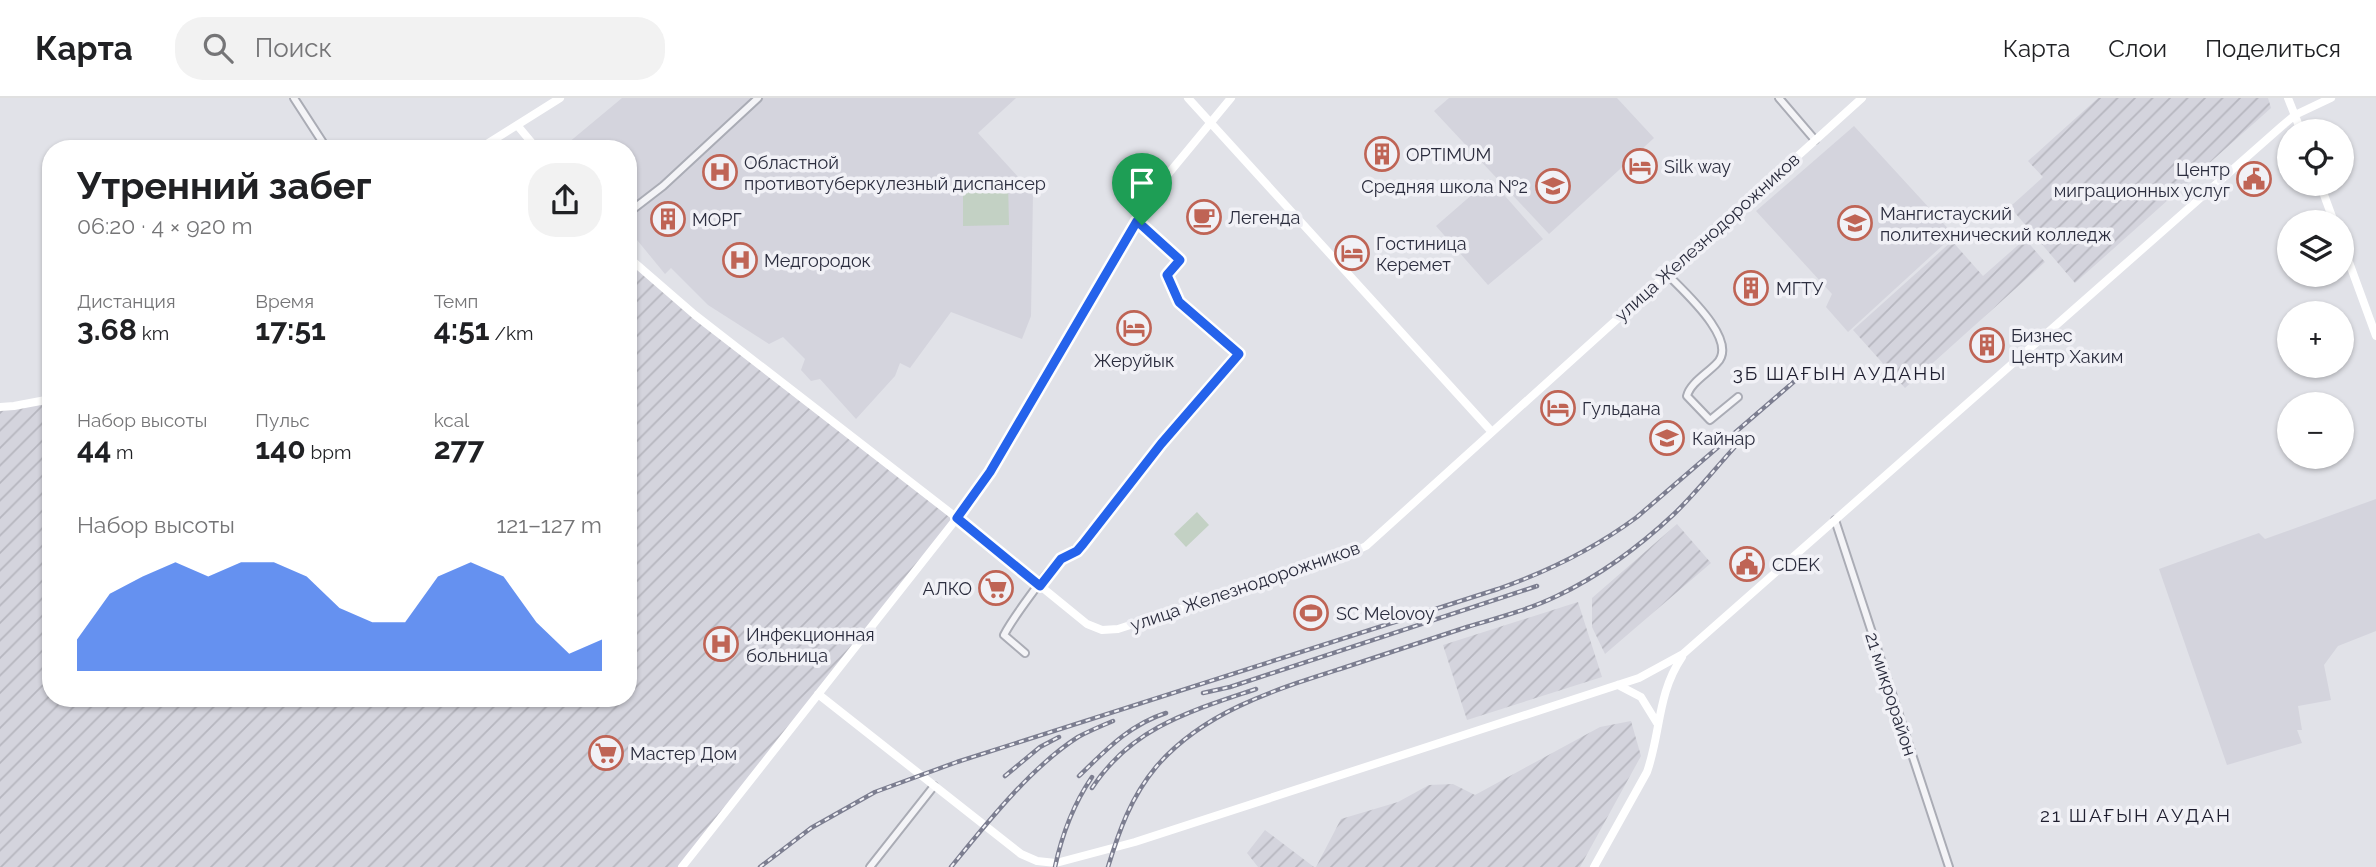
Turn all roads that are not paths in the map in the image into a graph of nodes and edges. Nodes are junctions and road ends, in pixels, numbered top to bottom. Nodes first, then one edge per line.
1 (295, 98) edge
2 (560, 98) edge
3 (758, 98) edge
4 (1188, 98) edge
5 (1231, 98) edge
6 (1779, 98) edge
7 (1862, 98) edge
8 (2288, 98) edge
9 (2331, 98) edge
10 (2295, 115) junction
11 (2296, 119) edge
12 (1210, 122) junction
13 (517, 125) junction
14 (321, 140) edge
15 (493, 140) edge
16 (530, 140) edge
17 (1815, 140) junction
18 (637, 206) edge
19 (1137, 221) junction
20 (637, 265) edge
21 (1666, 273) junction
22 (2354, 276) edge
23 (2376, 336) edge
24 (1738, 397) dead end
25 (42, 401) edge
26 (0, 407) edge
27 (1492, 432) junction
28 (957, 518) junction
29 (1835, 520) junction
30 (1040, 586) junction
31 (1024, 653) dead end
32 (1684, 654) junction
33 (1618, 685) junction
34 (818, 694) junction
35 (1658, 724) junction
36 (934, 786) junction
37 (682, 867) edge
38 (870, 867) edge
39 (1594, 867) edge
40 (1950, 867) edge

1 - 14 street
2 - 13 main road
3 - 18 street
4 - 12 main road
5 - 12 main road
6 - 17 street
7 - 17 main road, улица Железнодорожников
8 - 10 main road
9 - 10 main road
10 - 11 main road
10 - 29 main road
12 - 19 main road
12 - 27 main road
13 - 15 main road
13 - 16 main road
17 - 21 main road, улица Железнодорожников
19 - 28 main road
19 - 30 street
20 - 28 main road, улица Железнодорожников
21 - 24 street
21 - 27 main road, улица Железнодорожников
22 - 23 main road
25 - 26 main road
27 - 30 main road, улица Железнодорожников
28 - 30 main road, улица Железнодорожников
28 - 34 main road
29 - 32 main road
29 - 40 street, 21 микрорайон
30 - 31 street
32 - 33 main road
32 - 35 main road
33 - 35 main road
33 - 36 main road
34 - 36 main road
34 - 37 main road
35 - 39 main road
36 - 38 street

